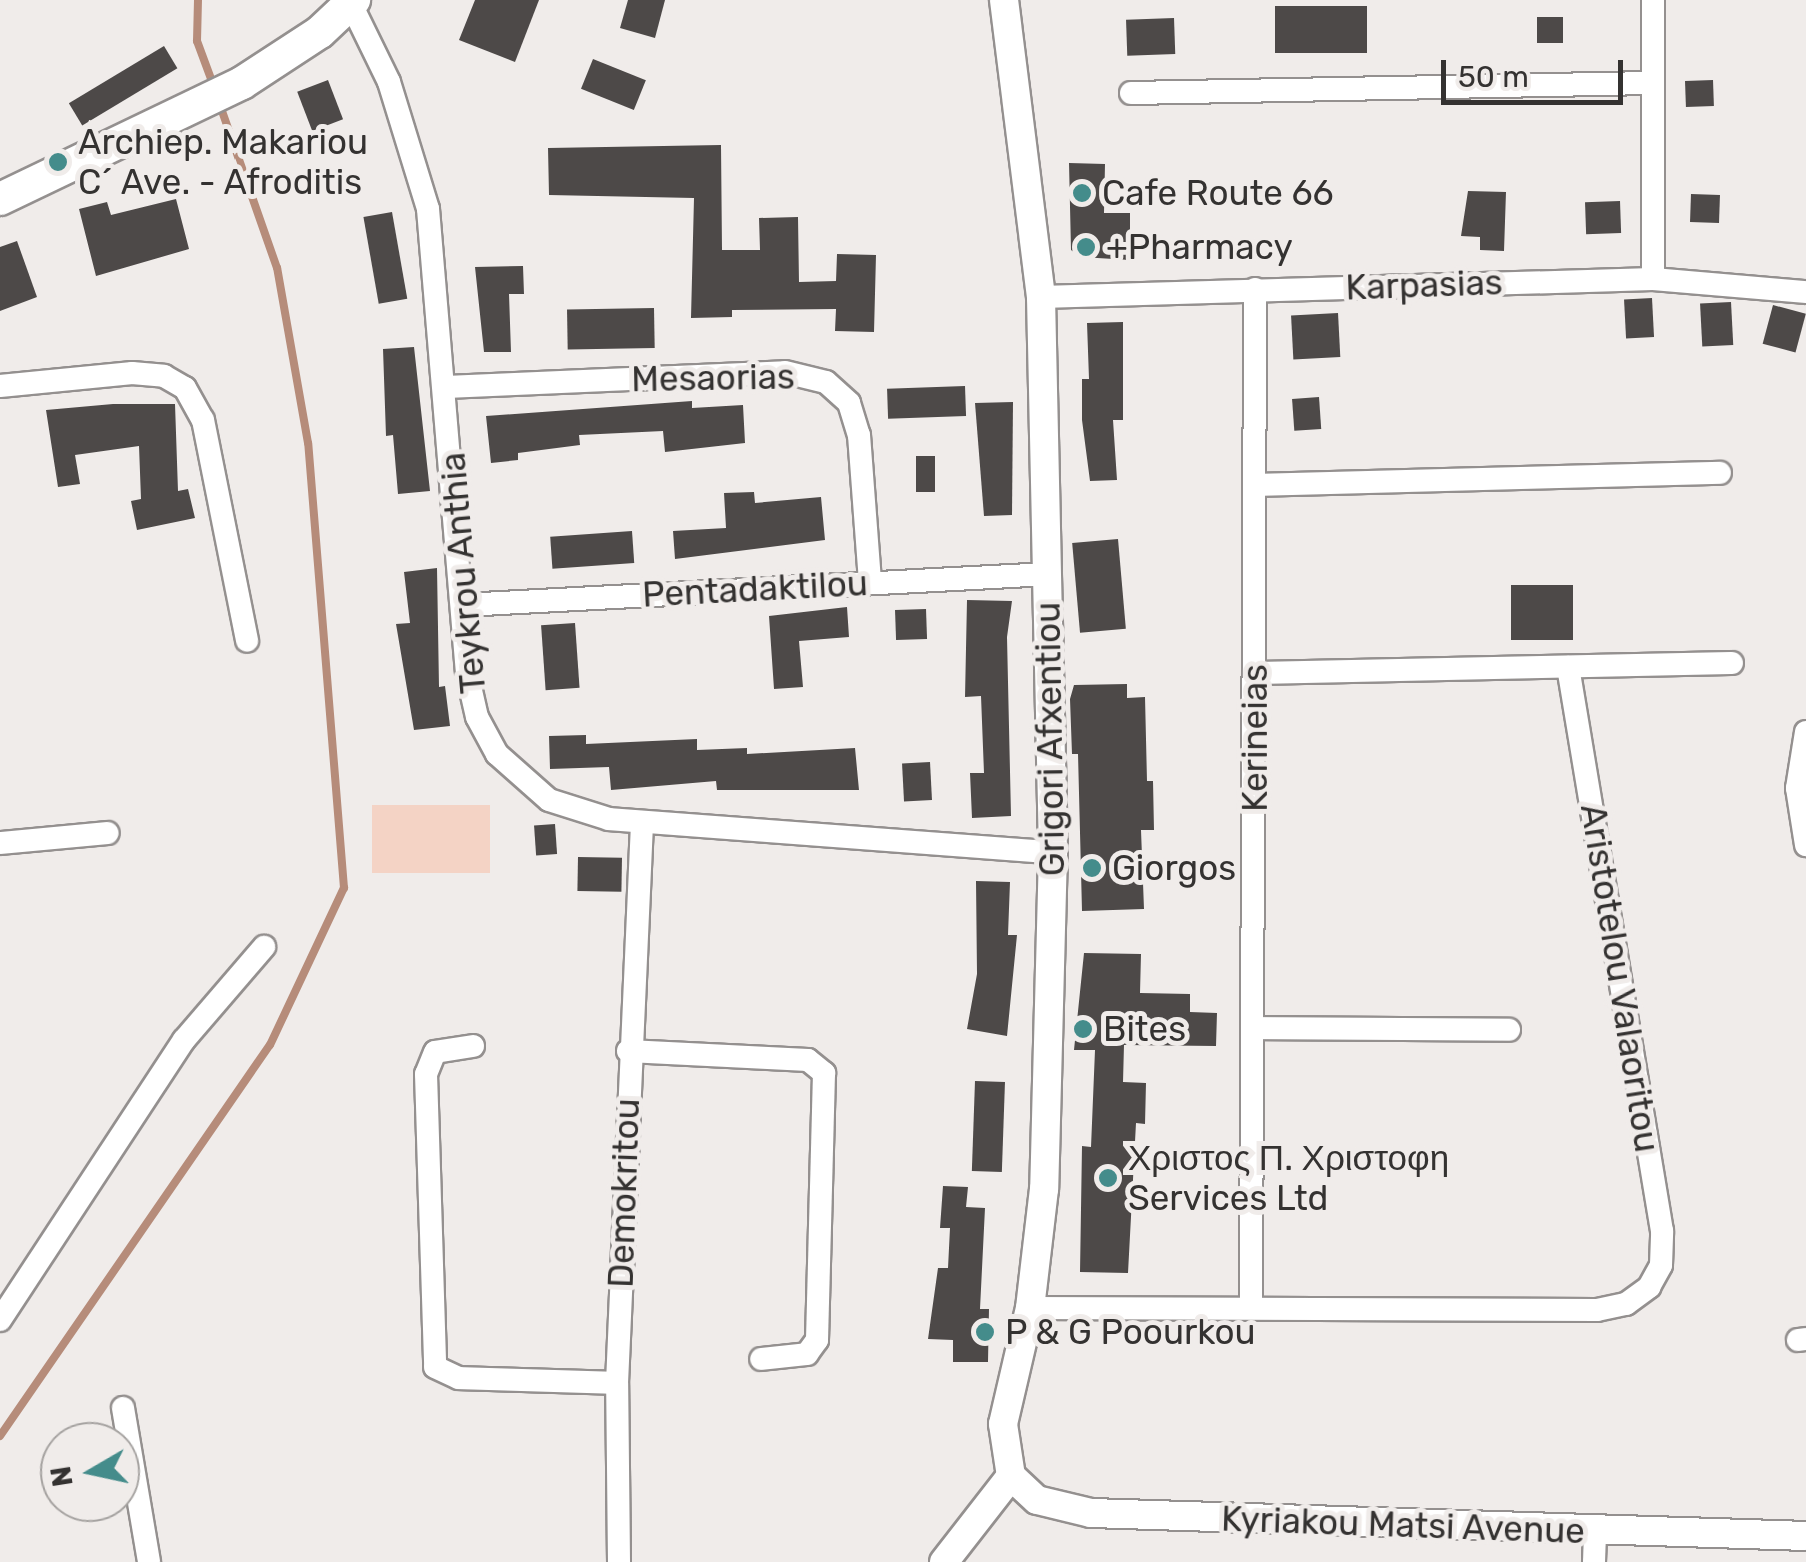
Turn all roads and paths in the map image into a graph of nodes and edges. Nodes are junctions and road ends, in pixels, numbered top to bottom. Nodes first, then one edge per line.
1 (1004, 0) edge
2 (1653, 0) edge
3 (352, 2) edge
4 (1653, 83) junction
5 (1131, 93) dead end
6 (0, 199) edge
7 (1653, 278) junction
8 (1255, 290) junction
9 (1806, 292) edge
10 (1041, 297) junction
11 (0, 386) edge
12 (446, 387) junction
13 (1720, 473) dead end
14 (1255, 485) junction
15 (1048, 574) junction
16 (870, 582) junction
17 (462, 605) junction
18 (247, 640) dead end
19 (1732, 663) dead end
20 (1568, 667) junction
21 (1256, 673) junction
22 (1806, 732) edge
23 (642, 824) junction
24 (108, 834) dead end
25 (0, 843) edge
26 (1806, 845) edge
27 (1054, 852) junction
28 (264, 947) dead end
29 (1254, 1028) junction
30 (1510, 1030) dead end
31 (473, 1046) dead end
32 (628, 1051) junction
33 (1251, 1306) junction
34 (1030, 1308) junction
35 (0, 1320) edge
36 (760, 1358) dead end
37 (618, 1383) junction
38 (123, 1408) dead end
39 (1012, 1476) junction
40 (1596, 1532) junction
41 (1806, 1536) edge
42 (149, 1562) edge
43 (619, 1562) edge
44 (944, 1562) edge
45 (1594, 1562) edge

1 - 10 street, Grigori Afxentiou
2 - 4 street
3 - 6 main road
3 - 12 street, Teykrou Anthia
4 - 5 street
4 - 7 street
7 - 8 street, Karpasias
7 - 9 street, Karpasias
8 - 10 street, Karpasias
8 - 14 street, Kerineias
10 - 15 street, Grigori Afxentiou
11 - 18 street
12 - 16 street, Mesaorias
12 - 17 street, Teykrou Anthia
13 - 14 street
14 - 21 street, Kerineias
15 - 16 street, Pentadaktilou
15 - 27 street, Grigori Afxentiou
16 - 17 street, Pentadaktilou
17 - 23 street, Teykrou Anthia
19 - 20 street
20 - 21 street
20 - 33 street, Aristotelou Valaoritou
21 - 29 street, Kerineias
22 - 26 street
23 - 27 street, Teykrou Anthia
23 - 32 street, Demokritou
24 - 25 street
27 - 34 street, Grigori Afxentiou
28 - 35 street
29 - 30 street
29 - 33 street, Kerineias
31 - 37 street
32 - 36 street
32 - 37 street, Demokritou
33 - 34 street
34 - 39 street, Grigori Afxentiou
37 - 43 street, Demokritou
38 - 42 street
39 - 40 street, Kyriakou Matsi Avenue
39 - 44 street
40 - 41 street, Kyriakou Matsi Avenue
40 - 45 street

